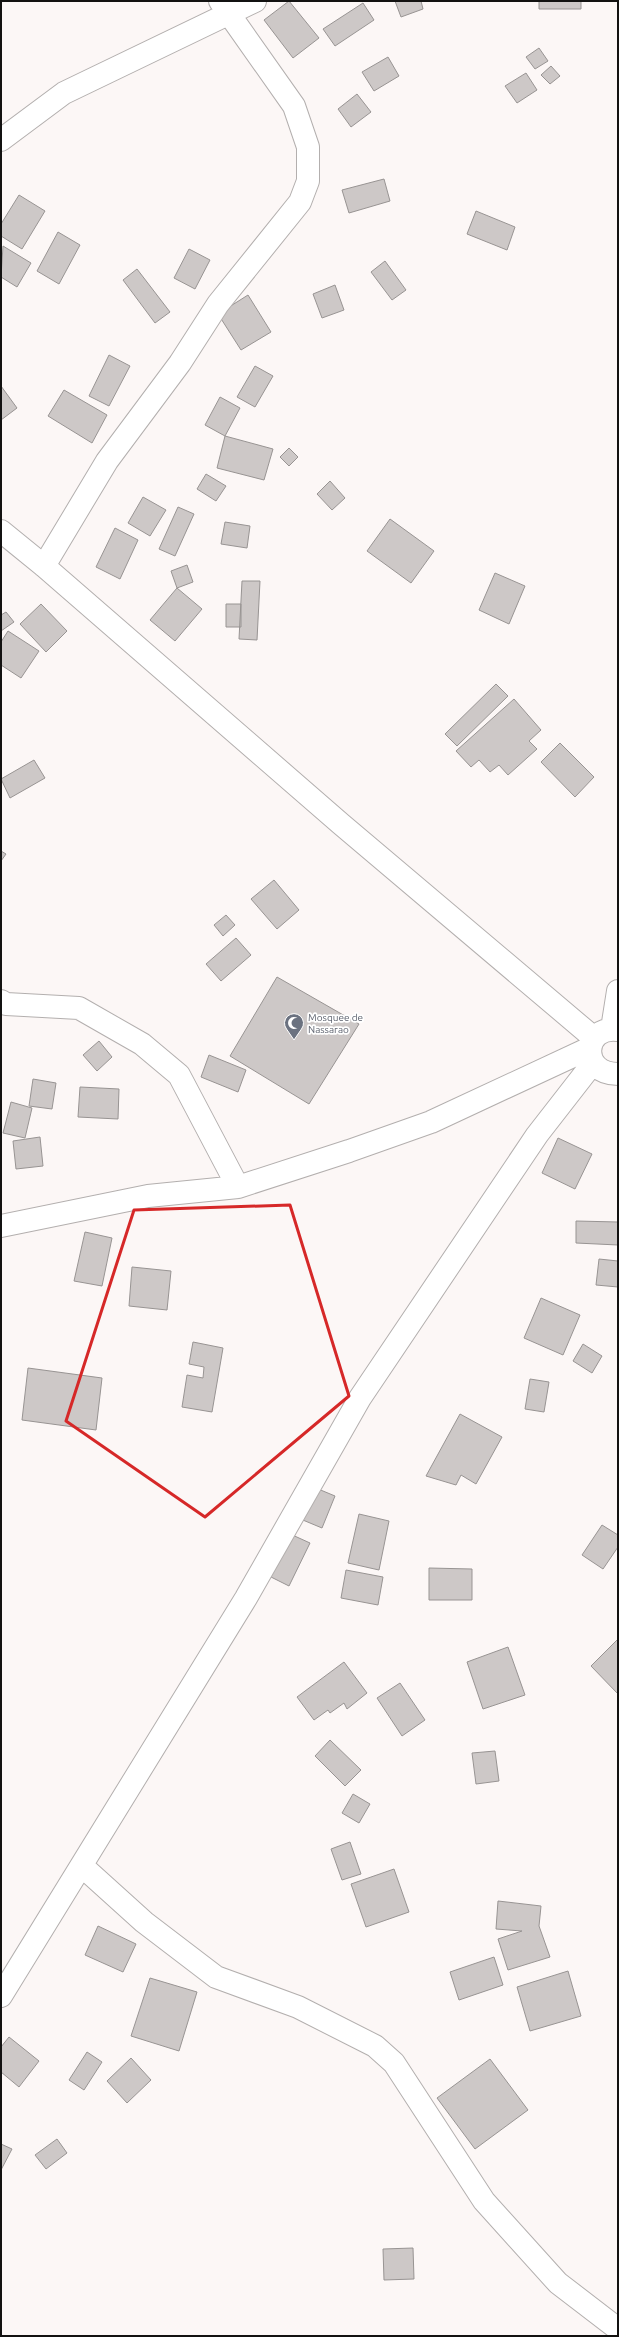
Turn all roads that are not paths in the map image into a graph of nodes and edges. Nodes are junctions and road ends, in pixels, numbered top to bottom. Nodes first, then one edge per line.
1 (255, 1) edge
2 (225, 7) edge
3 (1, 140) edge
4 (1, 531) edge
5 (44, 566) junction
6 (618, 991) edge
7 (1, 1001) edge
8 (601, 1041) edge
9 (618, 1074) edge
10 (238, 1187) junction
11 (1, 1226) edge
12 (82, 1866) junction
13 (1, 1996) edge
14 (618, 2329) edge

1 - 2 street
2 - 3 street
2 - 5 street
4 - 5 street
5 - 8 street
6 - 8 street
7 - 10 street
8 - 9 street
8 - 10 street
8 - 12 street
10 - 11 street
12 - 13 street
12 - 14 street

